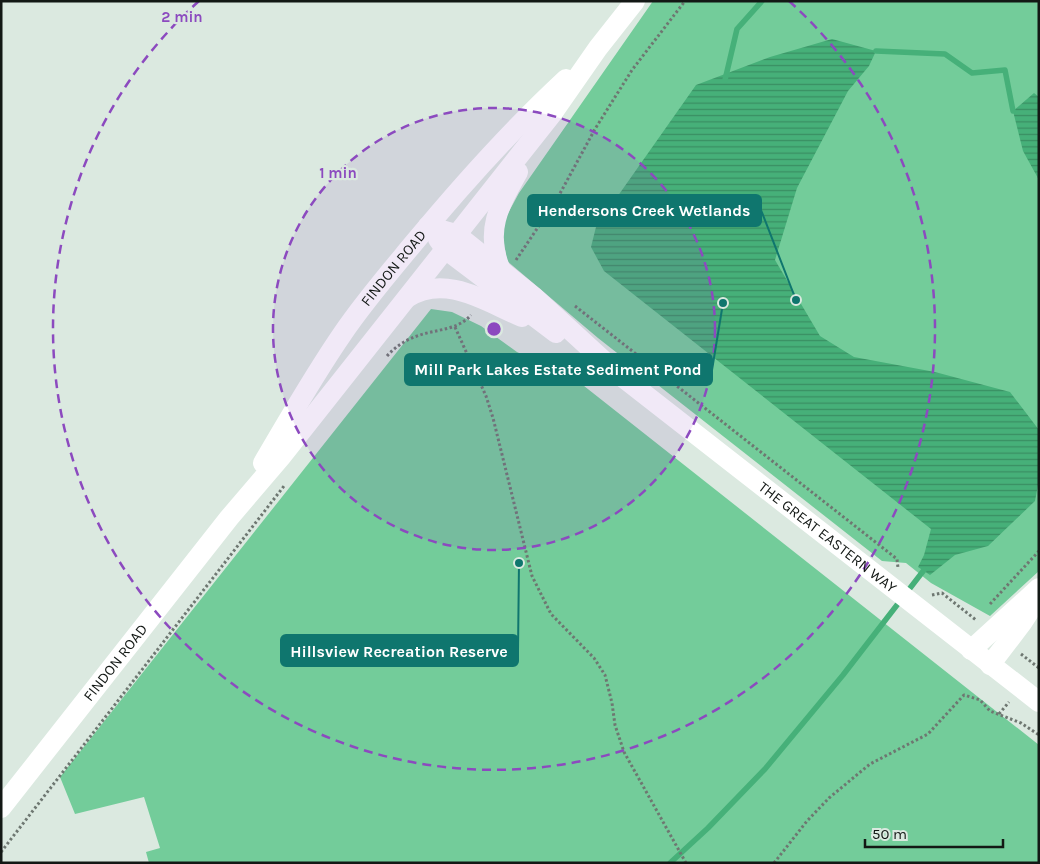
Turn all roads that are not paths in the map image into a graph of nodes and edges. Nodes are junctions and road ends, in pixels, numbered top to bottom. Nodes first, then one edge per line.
1 (635, 1) edge
2 (598, 48) junction
3 (552, 114) junction
4 (428, 226) junction
5 (450, 242) junction
6 (500, 268) junction
7 (406, 299) junction
8 (554, 331) junction
9 (616, 372) junction
10 (229, 518) junction
11 (1039, 588) edge
12 (1039, 597) edge
13 (971, 650) junction
14 (990, 665) junction
15 (1039, 702) edge
16 (1, 808) edge

1 - 2 street, FINDON ROAD
2 - 3 street, FINDON ROAD
2 - 4 street, FINDON ROAD
3 - 5 street, FINDON ROAD
3 - 6 street
4 - 5 street
4 - 10 street, FINDON ROAD
5 - 6 street, THE GREAT EASTERN WAY
5 - 7 street, FINDON ROAD
5 - 8 street, THE GREAT EASTERN WAY
6 - 9 street, THE GREAT EASTERN WAY
7 - 8 street
7 - 10 street, FINDON ROAD
8 - 9 street, THE GREAT EASTERN WAY
9 - 13 street, THE GREAT EASTERN WAY
10 - 16 street, FINDON ROAD
11 - 13 street
12 - 14 street
13 - 14 street, THE GREAT EASTERN WAY
14 - 15 street, THE GREAT EASTERN WAY

